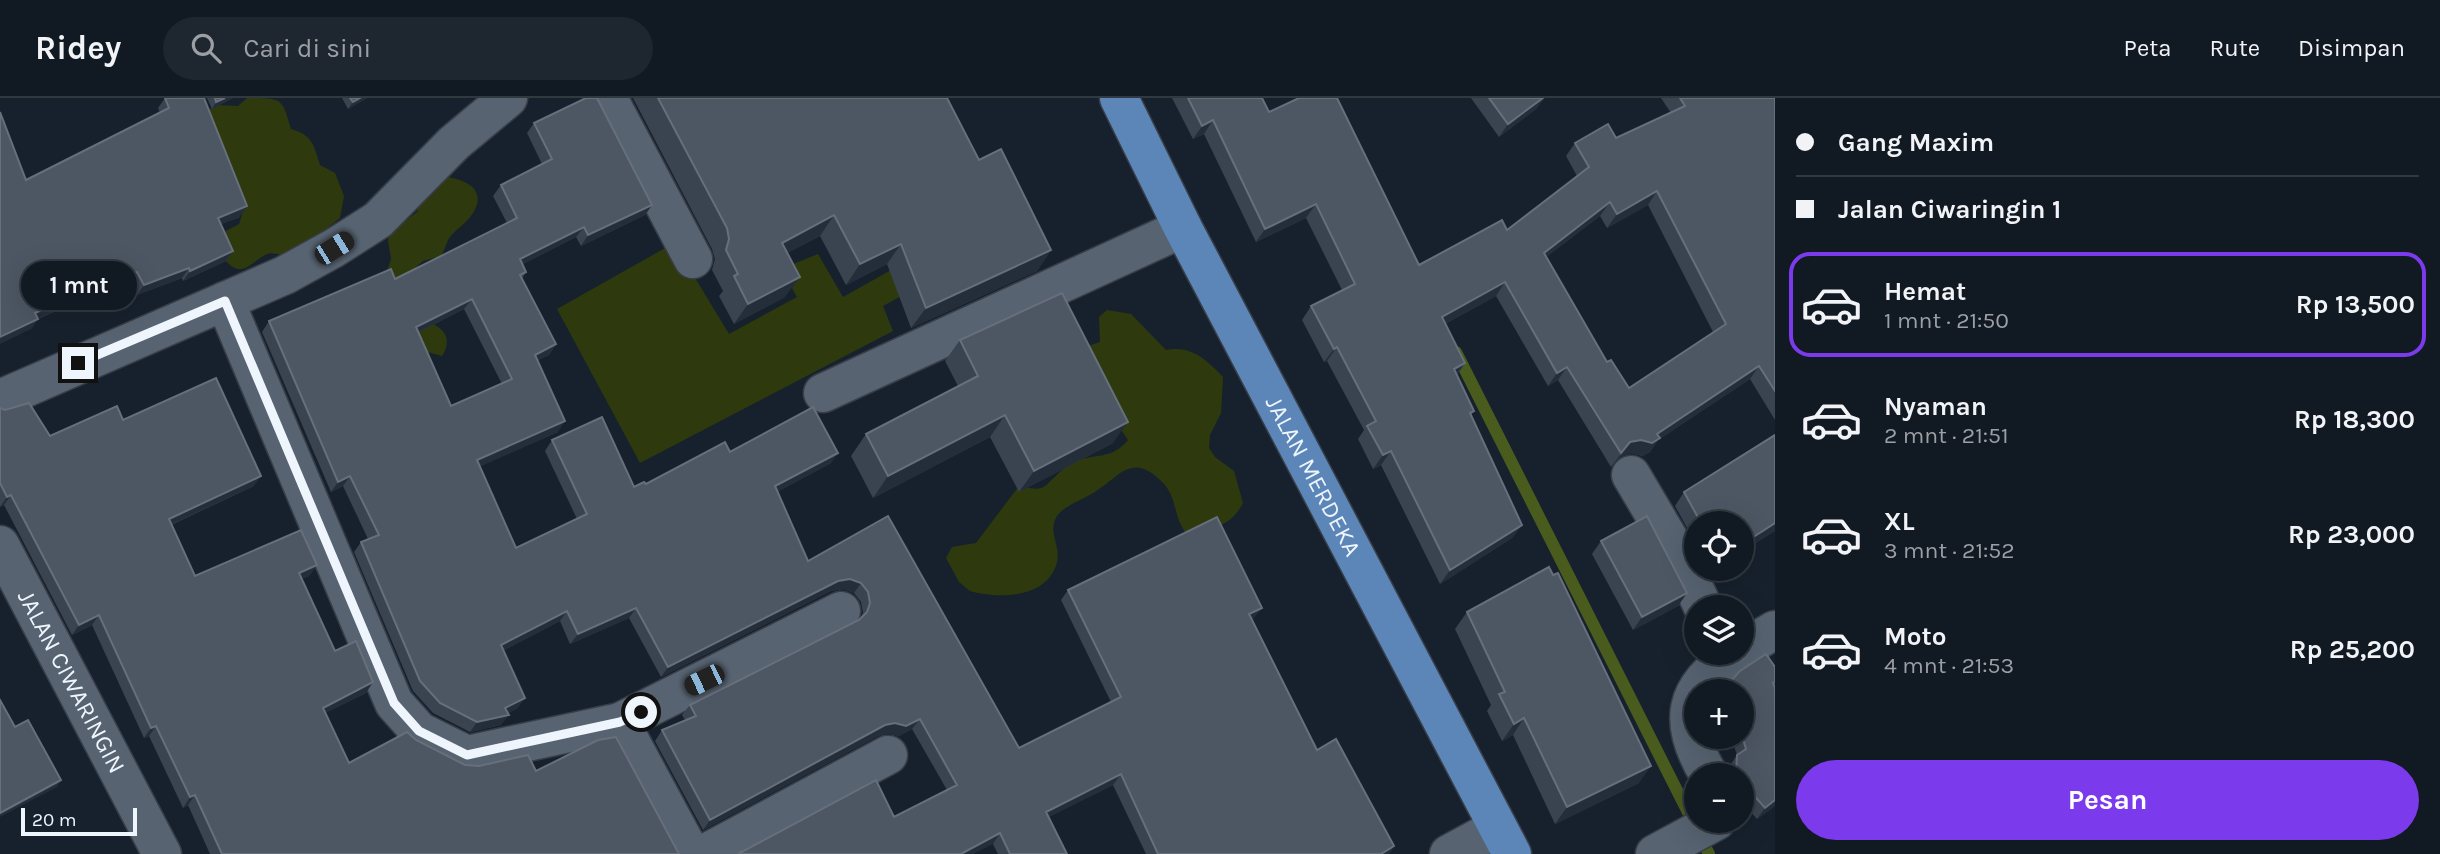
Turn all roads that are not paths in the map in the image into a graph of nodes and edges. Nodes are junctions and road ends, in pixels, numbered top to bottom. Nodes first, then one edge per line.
1 (508, 98) edge
2 (608, 98) edge
3 (1119, 98) edge
4 (1183, 229) junction
5 (693, 259) dead end
6 (225, 301) junction
7 (823, 393) dead end
8 (0, 399) edge
9 (1631, 475) dead end
10 (0, 545) edge
11 (1697, 595) edge
12 (841, 611) dead end
13 (1775, 630) edge
14 (1754, 642) edge
15 (1721, 665) edge
16 (620, 722) junction
17 (888, 755) dead end
18 (1703, 763) edge
19 (1694, 833) edge
20 (1505, 841) edge
21 (1662, 851) edge
22 (162, 854) edge
23 (691, 854) edge
24 (704, 854) edge
25 (1449, 854) edge

1 - 6 street
2 - 5 street
3 - 4 main road, JALAN MERDEKA
4 - 7 street
4 - 20 main road, JALAN MERDEKA
6 - 8 street
6 - 16 street
9 - 11 street
10 - 22 street, JALAN CIWARINGIN
12 - 16 street
13 - 14 street
15 - 18 street
16 - 23 street
17 - 24 street
19 - 21 street
20 - 25 street

